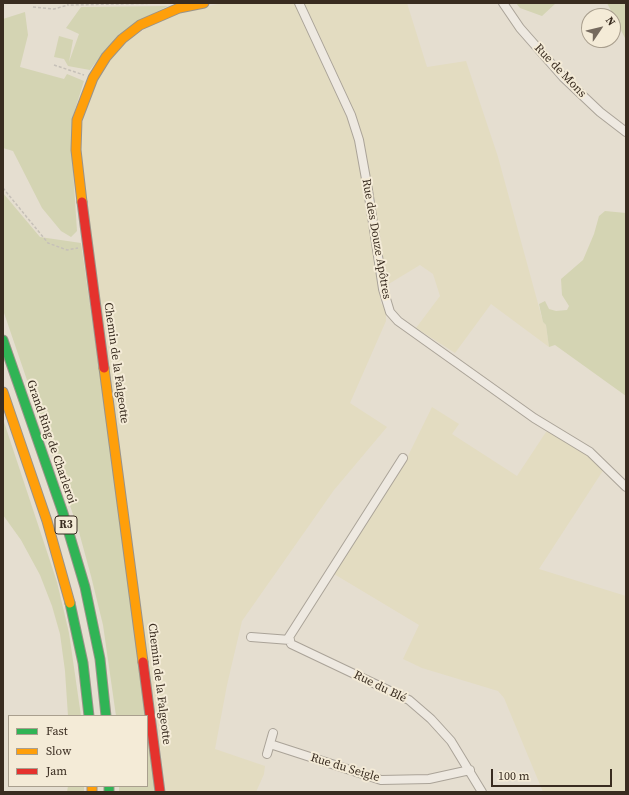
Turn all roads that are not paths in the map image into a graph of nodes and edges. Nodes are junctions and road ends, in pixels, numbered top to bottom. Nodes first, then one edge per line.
1 (204, 3) edge
2 (299, 3) edge
3 (502, 3) edge
4 (626, 132) edge
5 (3, 340) edge
6 (3, 392) edge
7 (403, 458) dead end
8 (626, 487) edge
9 (251, 637) dead end
10 (290, 640) junction
11 (89, 715) edge
12 (106, 715) edge
13 (274, 733) dead end
14 (270, 744) junction
15 (267, 754) dead end
16 (470, 770) junction
17 (160, 792) edge
18 (482, 792) edge

1 - 17 main road, Chemin de la Falgeotte
2 - 8 street, Rue des Douze Apôtres
3 - 4 street, Rue de Mons
5 - 12 main road, Grand Ring de Charleroi / R3
6 - 11 main road, R3
7 - 10 street
9 - 10 street
10 - 16 street, Rue du Blé
13 - 14 street
14 - 15 street
14 - 16 street, Rue du Seigle
16 - 18 street, Rue du Blé

